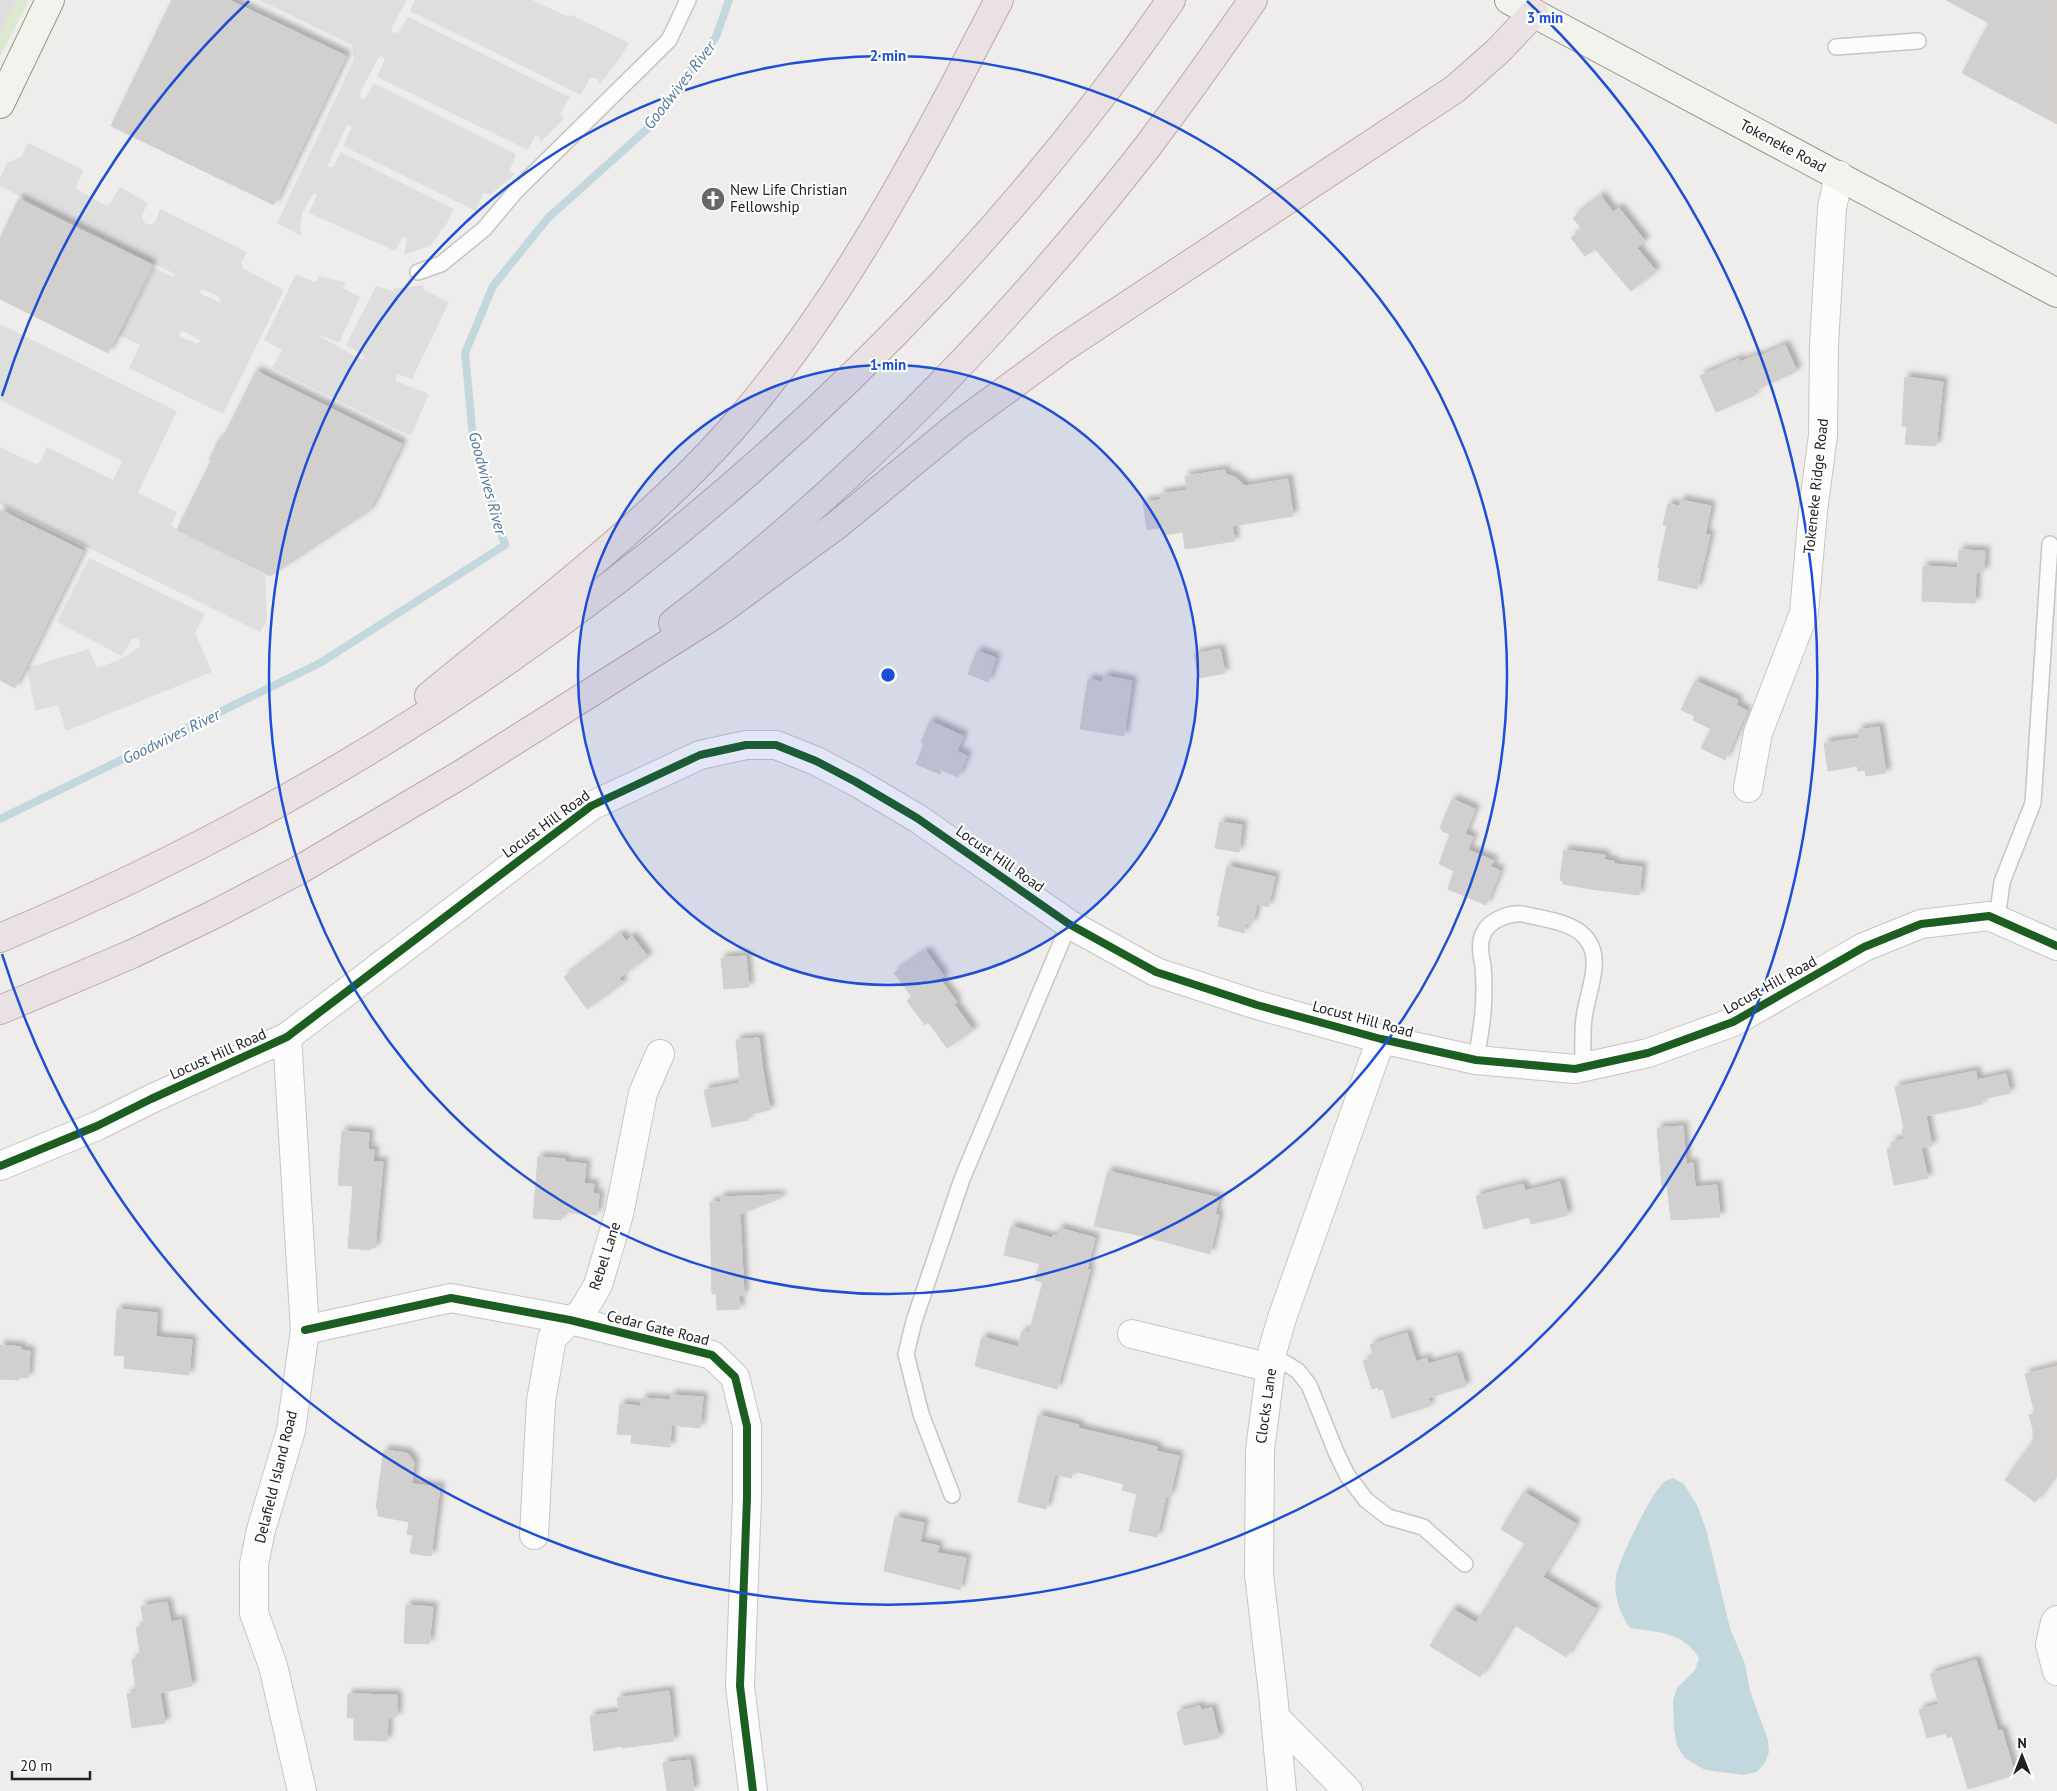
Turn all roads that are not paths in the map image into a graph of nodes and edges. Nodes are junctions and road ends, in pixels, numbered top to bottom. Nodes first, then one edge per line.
1 (50, 0) edge
2 (688, 0) edge
3 (999, 0) edge
4 (1171, 0) edge
5 (1253, 0) edge
6 (1509, 0) edge
7 (1534, 13) junction
8 (1918, 41) dead end
9 (1836, 47) dead end
10 (0, 104) edge
11 (1839, 175) junction
12 (418, 272) dead end
13 (2057, 293) edge
14 (2050, 544) dead end
15 (337, 771) junction
16 (460, 775) junction
17 (1748, 788) dead end
18 (1997, 919) junction
19 (1069, 924) junction
20 (0, 938) edge
21 (2057, 946) edge
22 (0, 1010) edge
23 (287, 1037) junction
24 (1381, 1039) junction
25 (660, 1054) dead end
26 (1476, 1060) junction
27 (1583, 1067) junction
28 (0, 1166) edge
29 (570, 1320) junction
30 (304, 1330) junction
31 (1132, 1334) dead end
32 (1271, 1363) junction
33 (952, 1495) dead end
34 (534, 1535) dead end
35 (1465, 1564) dead end
36 (2057, 1620) edge
37 (2057, 1670) edge
38 (1275, 1716) junction
39 (302, 1791) edge
40 (753, 1791) edge
41 (1282, 1791) edge
42 (1348, 1791) edge

1 - 10 main road
2 - 12 lane
3 - 15 highway
4 - 15 highway
5 - 16 highway
6 - 7 main road, Tokeneke Road
7 - 11 main road, Tokeneke Road
7 - 16 highway
8 - 9 lane
11 - 13 main road, Tokeneke Road
11 - 17 street, Tokeneke Ridge Road
14 - 18 lane
15 - 20 highway
16 - 22 highway
18 - 21 street, Locust Hill Road
18 - 27 street, Locust Hill Road
19 - 23 street, Locust Hill Road
19 - 24 street, Locust Hill Road
19 - 33 lane
23 - 28 street, Locust Hill Road
23 - 30 street, Delafield Island Road
24 - 26 street, Locust Hill Road
24 - 32 street, Clocks Lane
25 - 29 street, Rebel Lane
26 - 27 street, Locust Hill Road
26 - 27 lane
29 - 30 street, Cedar Gate Road
29 - 34 street, Rebel Lane
29 - 40 street, Cedar Gate Road
30 - 39 street, Delafield Island Road
31 - 32 street
32 - 35 lane
32 - 38 street, Clocks Lane
36 - 37 street
38 - 41 street, Clocks Lane
38 - 42 street

